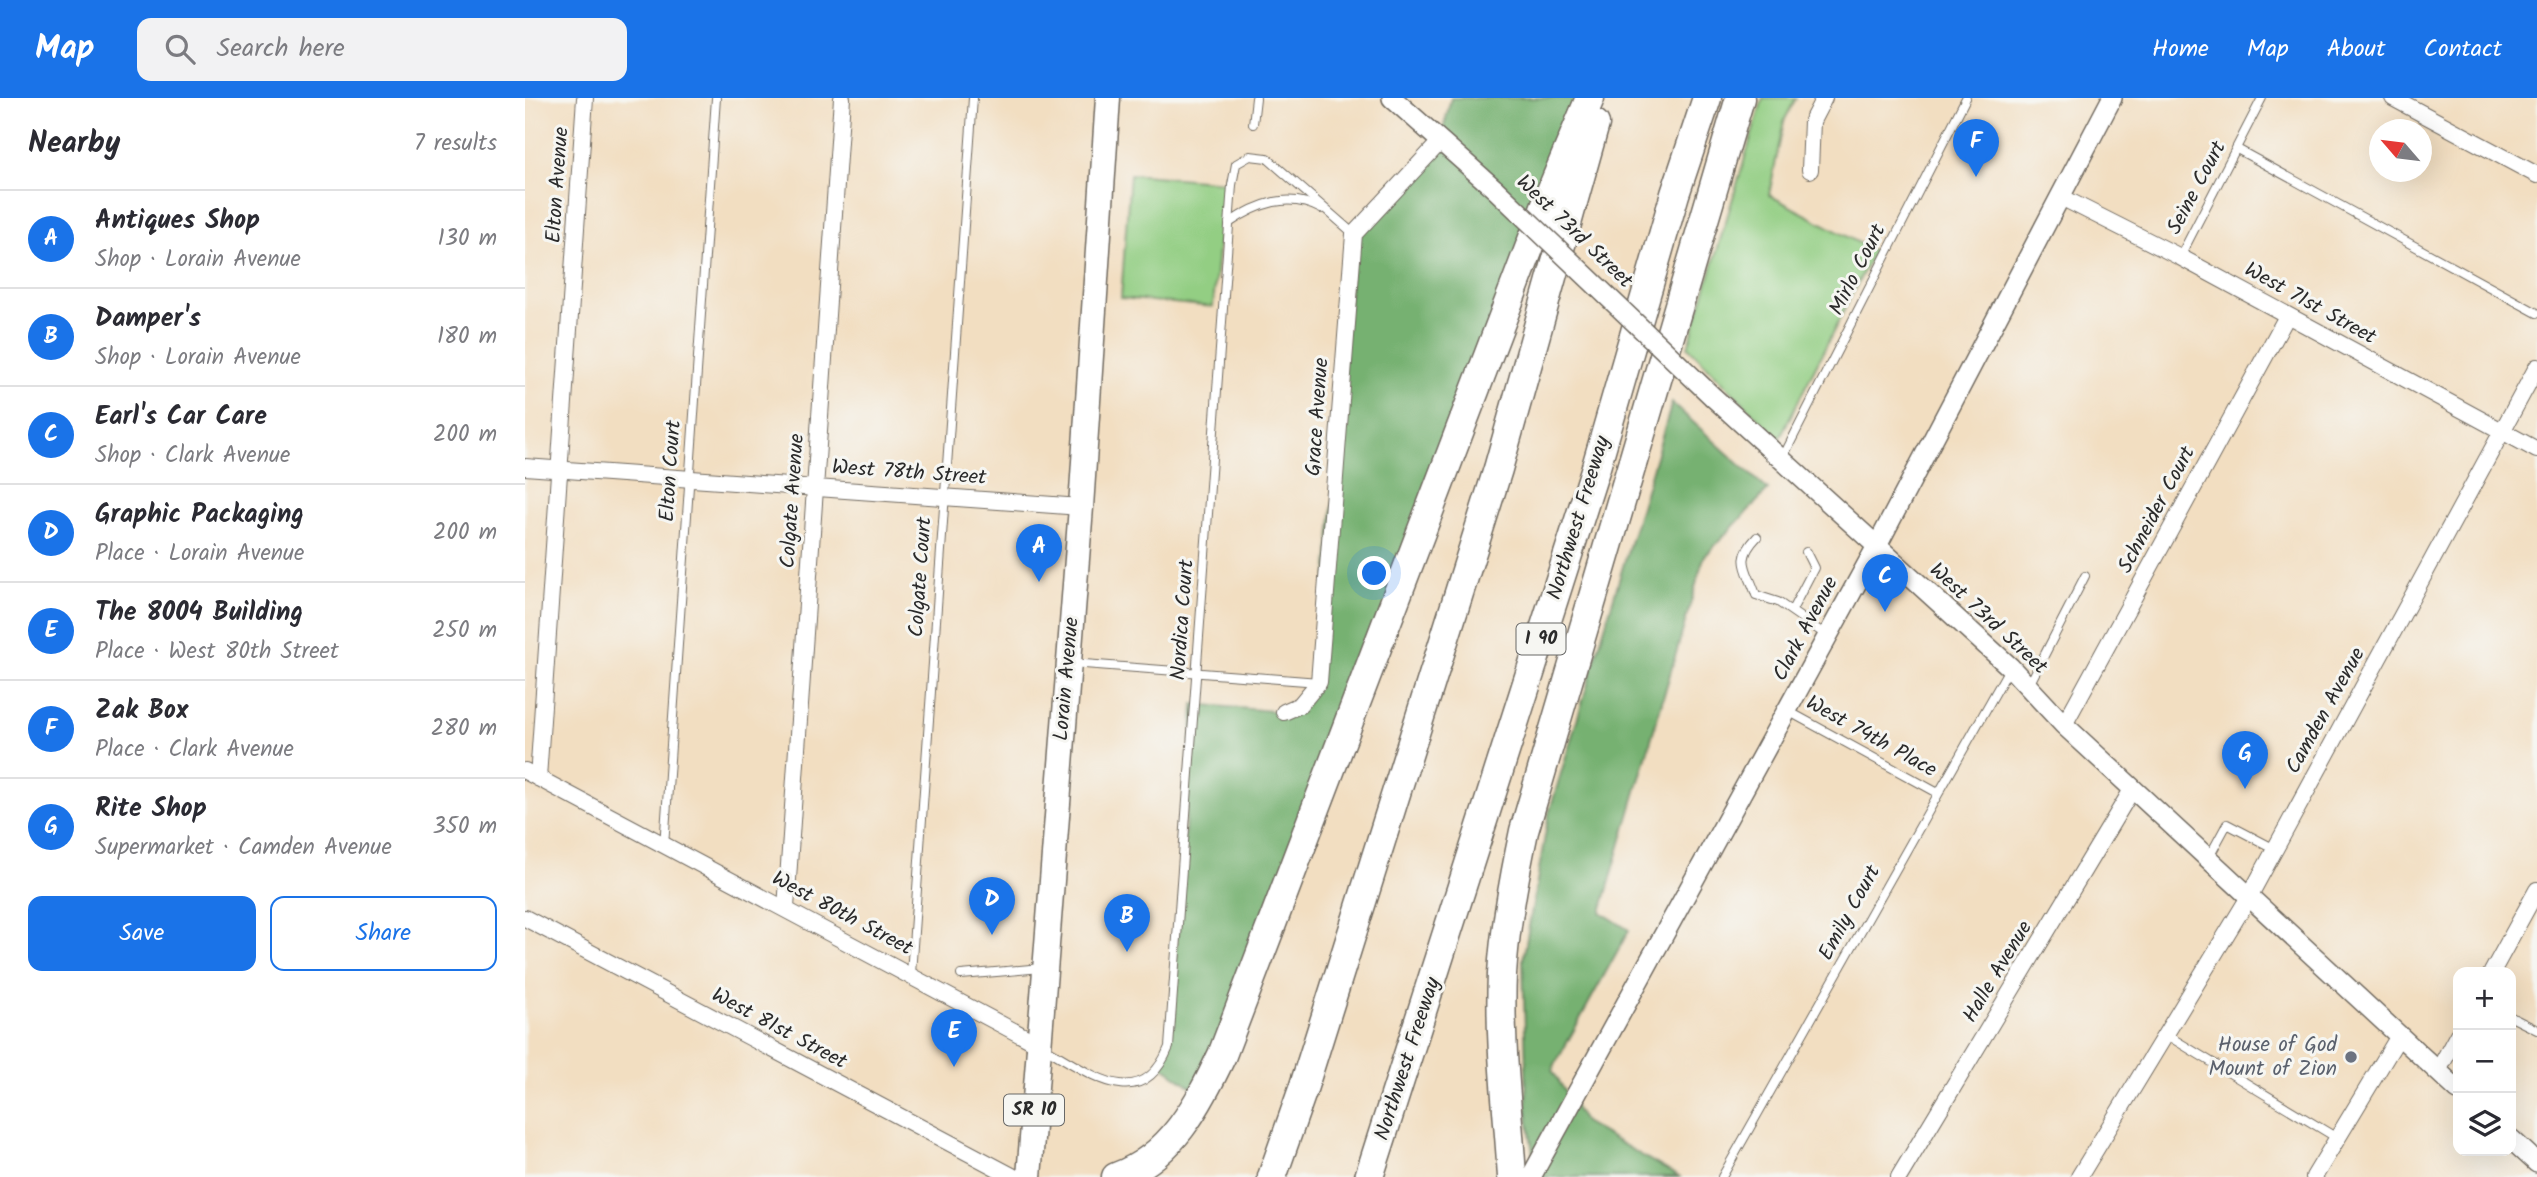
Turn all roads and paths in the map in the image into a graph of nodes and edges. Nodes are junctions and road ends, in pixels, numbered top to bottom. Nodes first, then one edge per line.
1 (585, 98) edge
2 (716, 98) edge
3 (842, 98) edge
4 (973, 98) edge
5 (1108, 98) edge
6 (1256, 98) edge
7 (1392, 98) edge
8 (1590, 98) edge
9 (1602, 98) edge
10 (1707, 98) edge
11 (1740, 98) edge
12 (1824, 98) edge
13 (1966, 98) edge
14 (2112, 98) edge
15 (2262, 98) edge
16 (2393, 98) edge
17 (1253, 124) dead end
18 (1440, 142) junction
19 (2237, 149) junction
20 (1810, 170) dead end
21 (2537, 175) edge
22 (2061, 197) junction
23 (1337, 218) junction
24 (1229, 222) junction
25 (1354, 234) junction
26 (2180, 257) junction
27 (2537, 313) edge
28 (2287, 316) junction
29 (2537, 368) edge
30 (2502, 431) junction
31 (2537, 450) edge
32 (1782, 459) junction
33 (525, 467) edge
34 (559, 469) junction
35 (688, 480) junction
36 (815, 488) junction
37 (944, 496) junction
38 (1081, 507) junction
39 (1757, 537) dead end
40 (1877, 546) junction
41 (1806, 552) dead end
42 (2085, 576) dead end
43 (1792, 610) junction
44 (1828, 636) junction
45 (1068, 663) junction
46 (2010, 667) junction
47 (1196, 673) junction
48 (1319, 682) junction
49 (2028, 687) junction
50 (1788, 711) junction
51 (1284, 712) dead end
52 (2064, 725) junction
53 (532, 774) edge
54 (2133, 788) junction
55 (1938, 793) junction
56 (664, 846) junction
57 (2275, 849) junction
58 (2208, 859) junction
59 (2537, 890) edge
60 (2249, 897) junction
61 (786, 908) junction
62 (525, 919) edge
63 (2495, 967) edge
64 (1044, 968) junction
65 (911, 974) junction
66 (961, 975) dead end
67 (2516, 1020) edge
68 (2537, 1030) edge
69 (2165, 1034) junction
70 (2399, 1036) junction
71 (2453, 1043) edge
72 (1038, 1044) junction
73 (2438, 1071) junction
74 (1140, 1084) joint
75 (2453, 1085) edge
76 (2337, 1138) junction
77 (2516, 1144) edge
78 (2537, 1163) edge
79 (1014, 1177) edge
80 (1029, 1177) edge
81 (1116, 1177) edge
82 (1272, 1177) edge
83 (1369, 1177) edge
84 (1512, 1177) edge
85 (1531, 1177) edge
86 (1722, 1177) edge
87 (1899, 1177) edge
88 (2079, 1177) edge
89 (2314, 1177) edge

1 - 34 street, Elton Avenue
2 - 35 lane, Elton Court
3 - 36 street, Colgate Avenue
4 - 37 lane, Colgate Court
5 - 38 main road, Lorain Avenue / SR 10
6 - 17 lane
7 - 18 street, West 73rd Street
8 - 81 highway
9 - 82 highway
10 - 83 highway, Northwest Freeway / I 90
11 - 84 highway
12 - 20 street
13 - 32 lane, Mirlo Court
14 - 22 street, Clark Avenue
15 - 19 lane, Seine Court
16 - 21 street
18 - 25 street
18 - 32 street, West 73rd Street, bridge
19 - 26 lane, Seine Court
19 - 27 lane
22 - 26 street, West 71st Street
22 - 40 street, Clark Avenue
23 - 24 lane
23 - 24 lane, Nordica Court
23 - 25 lane
24 - 47 lane, Nordica Court
25 - 48 street, Grace Avenue
26 - 28 street, West 71st Street
28 - 30 street, West 71st Street
28 - 52 street, Schneider Court
29 - 30 street, Camden Avenue
30 - 31 street, West 71st Street
30 - 57 street, Camden Avenue
32 - 40 street, West 73rd Street
33 - 34 street, West 78th Street
34 - 35 street, West 78th Street
34 - 53 street, Elton Avenue
35 - 36 street, West 78th Street
35 - 56 lane, Elton Court
36 - 37 street, West 78th Street
36 - 61 street, Colgate Avenue
37 - 38 street, West 78th Street
37 - 65 lane, Colgate Court
38 - 45 main road, Lorain Avenue / SR 10
39 - 43 lane
40 - 44 street, Clark Avenue
40 - 46 street, West 73rd Street
41 - 43 lane
42 - 49 lane
43 - 44 lane
44 - 50 street, Clark Avenue
45 - 47 lane
45 - 64 main road, Lorain Avenue / SR 10
46 - 49 street, West 73rd Street
46 - 55 lane, Emily Court
47 - 48 lane
47 - 74 lane, Nordica Court
48 - 51 street
49 - 52 street, West 73rd Street
50 - 55 lane, West 74th Place
50 - 85 street, Clark Avenue
52 - 54 street, West 73rd Street
53 - 56 street, West 80th Street
54 - 58 street, West 73rd Street
54 - 87 street, Halle Avenue
55 - 86 lane, Emily Court
56 - 61 street, West 80th Street
57 - 58 lane
57 - 60 street, Camden Avenue
58 - 60 street, West 73rd Street
59 - 63 street
60 - 69 street, Camden Avenue
60 - 70 street, West 73rd Street
61 - 65 street, West 80th Street
62 - 79 street, West 81st Street
64 - 66 lane
64 - 72 main road, Lorain Avenue / SR 10
65 - 72 street, West 80th Street
67 - 68 lane
69 - 76 lane
69 - 88 street, Camden Avenue
70 - 73 street, West 73rd Street
70 - 76 street
71 - 73 street
72 - 74 lane, West 80th Street
72 - 80 main road, Lorain Avenue / SR 10
73 - 75 street, West 73rd Street
76 - 89 street
77 - 78 street

